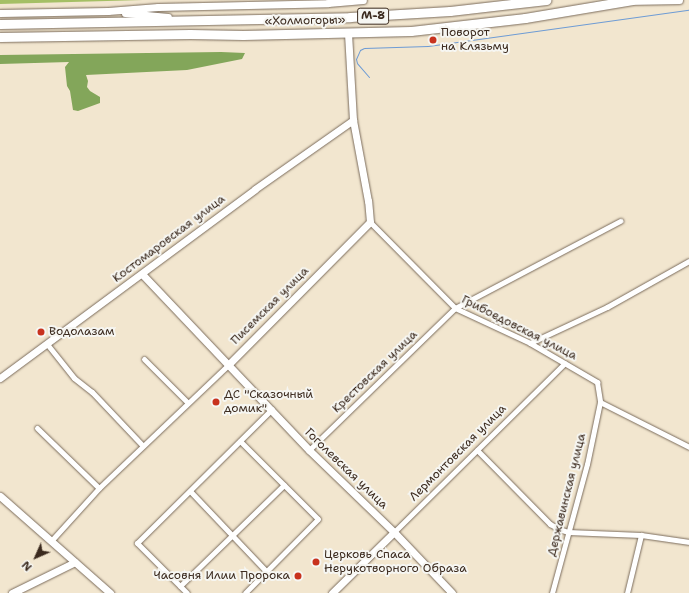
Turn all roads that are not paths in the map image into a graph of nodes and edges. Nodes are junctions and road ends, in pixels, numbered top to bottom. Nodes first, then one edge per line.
1 (363, 0) edge
2 (546, 0) edge
3 (679, 0) edge
4 (630, 1) edge
5 (108, 11) junction
6 (0, 12) edge
7 (198, 20) junction
8 (0, 24) edge
9 (348, 32) junction
10 (0, 37) edge
11 (353, 120) junction
12 (620, 221) dead end
13 (370, 222) junction
14 (689, 261) edge
15 (142, 274) junction
16 (455, 308) junction
17 (530, 343) junction
18 (47, 344) junction
19 (144, 359) dead end
20 (565, 363) junction
21 (229, 364) junction
22 (0, 378) edge
23 (600, 402) junction
24 (188, 403) junction
25 (272, 409) junction
26 (37, 428) dead end
27 (240, 441) junction
28 (144, 446) junction
29 (689, 447) edge
30 (309, 450) junction
31 (477, 450) junction
32 (284, 485) junction
33 (100, 488) junction
34 (190, 491) junction
35 (0, 496) edge
36 (394, 532) junction
37 (568, 532) junction
38 (641, 535) junction
39 (232, 536) junction
40 (51, 541) junction
41 (689, 542) edge
42 (75, 562) junction
43 (266, 571) junction
44 (180, 586) junction
45 (12, 593) edge
46 (110, 593) edge
47 (187, 593) edge
48 (245, 593) edge
49 (332, 593) edge
50 (452, 593) edge
51 (552, 593) edge
52 (626, 593) edge

1 - 5 street
2 - 7 highway, «Холмогоры» / М-8
3 - 4 street
4 - 9 highway, «Холмогоры» / М-8
5 - 6 street
5 - 7 street
7 - 8 highway, «Холмогоры» / М-8
9 - 10 highway, «Холмогоры» / М-8
9 - 11 street
11 - 13 street
11 - 15 street, Костомаровская улица
12 - 16 street, Крестовская улица
13 - 16 street, Грибоедовская улица
13 - 21 street, Писемская улица
14 - 17 street
15 - 18 street, Костомаровская улица
15 - 21 street, Гоголевская улица
16 - 17 street, Грибоедовская улица
16 - 30 street, Крестовская улица
17 - 20 street, Грибоедовская улица
18 - 22 street, Костомаровская улица
18 - 28 street
19 - 24 street
20 - 23 street, Грибоедовская улица
20 - 31 street, Лермонтовская улица
21 - 24 street, Писемская улица
21 - 25 street, Гоголевская улица
23 - 29 street
23 - 37 street, Державинская улица
24 - 28 street, Писемская улица
25 - 27 street
25 - 30 street, Гоголевская улица
26 - 33 street
27 - 32 street
27 - 34 street
28 - 33 street, Писемская улица
30 - 36 street, Гоголевская улица
31 - 36 street, Лермонтовская улица
31 - 37 street
32 - 39 street
32 - 43 street
33 - 40 street, Писемская улица
34 - 39 street
34 - 44 street
35 - 40 street
36 - 49 street, Лермонтовская улица
36 - 50 street, Гоголевская улица
37 - 38 street
37 - 51 street, Державинская улица
38 - 41 street
38 - 52 street
39 - 43 street
39 - 44 street
40 - 42 street
42 - 45 street
42 - 46 street
43 - 48 street
44 - 47 street

